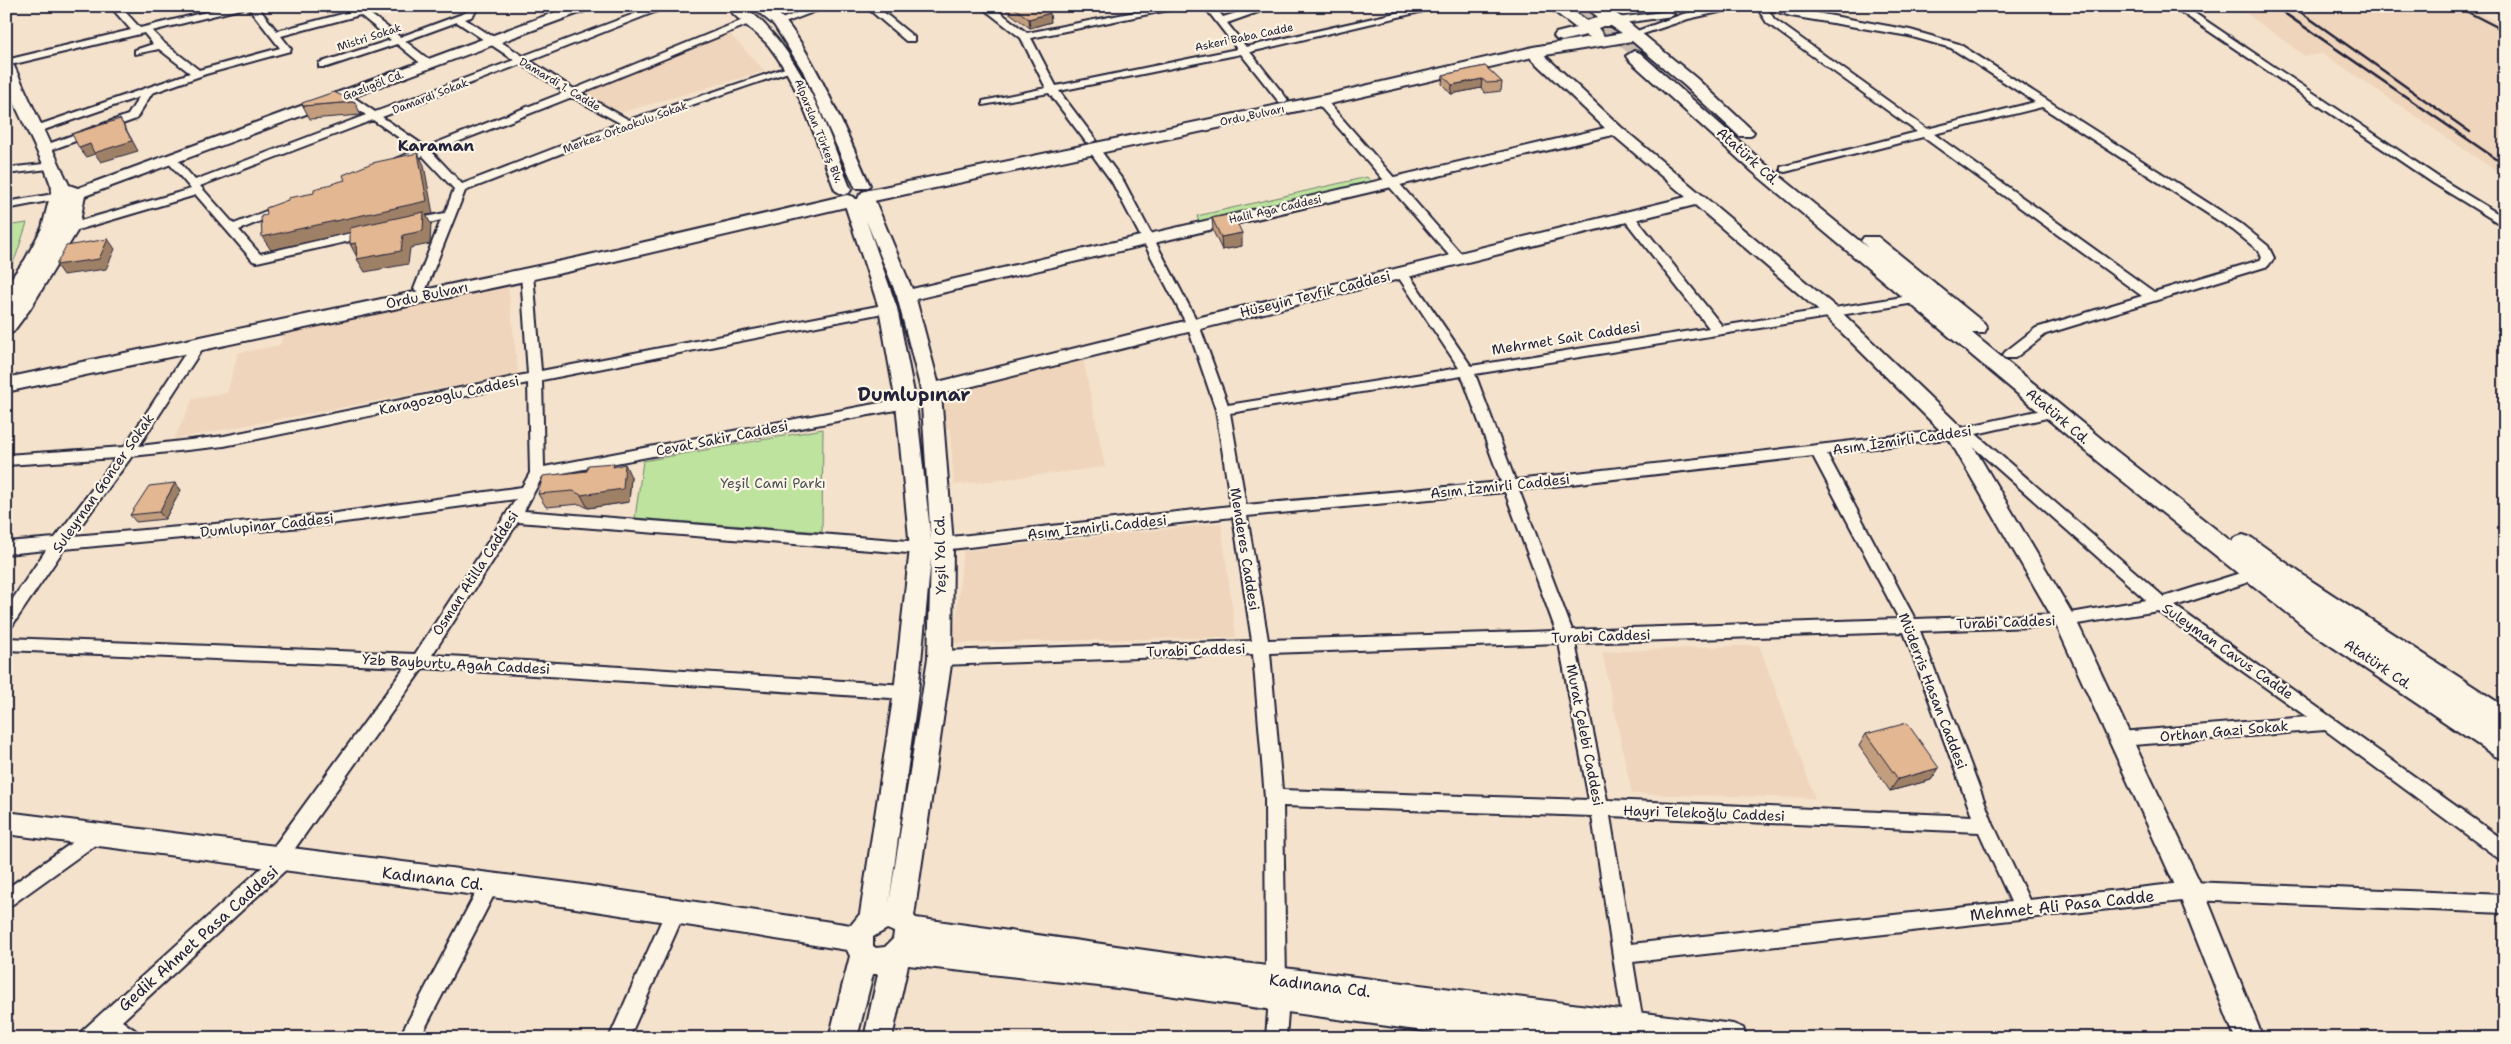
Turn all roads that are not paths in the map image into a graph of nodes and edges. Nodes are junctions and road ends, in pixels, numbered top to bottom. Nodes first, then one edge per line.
1 (13, 6) edge
2 (115, 6) edge
3 (244, 6) edge
4 (252, 6) edge
5 (385, 6) edge
6 (476, 6) edge
7 (585, 6) edge
8 (665, 6) edge
9 (734, 6) edge
10 (824, 6) edge
11 (870, 6) edge
12 (985, 6) edge
13 (1183, 6) edge
14 (1209, 6) edge
15 (1270, 6) edge
16 (1440, 6) edge
17 (1713, 6) edge
18 (1741, 6) edge
19 (1761, 6) edge
20 (1768, 6) edge
21 (2177, 6) edge
22 (2496, 6) edge
23 (6, 8) edge
24 (1576, 8) edge
25 (2505, 11) edge
26 (362, 12) junction
27 (755, 13) edge
28 (458, 19) junction
29 (1616, 21) junction
30 (779, 22) junction
31 (1222, 22) junction
32 (1589, 29) junction
33 (143, 32) junction
34 (1634, 34) junction
35 (275, 35) junction
36 (1025, 36) junction
37 (910, 39) dead end
38 (1604, 40) junction
39 (397, 41) junction
40 (492, 41) junction
41 (160, 45) junction
42 (1245, 50) junction
43 (139, 52) dead end
44 (1533, 52) junction
45 (1637, 53) junction
46 (520, 61) junction
47 (6, 64) edge
48 (428, 64) junction
49 (323, 65) dead end
50 (792, 69) junction
51 (198, 74) junction
52 (148, 91) junction
53 (1054, 91) junction
54 (573, 93) junction
55 (345, 96) junction
56 (1283, 100) junction
57 (1321, 101) junction
58 (2044, 103) junction
59 (987, 104) dead end
60 (377, 116) junction
61 (629, 124) junction
62 (34, 130) junction
63 (1616, 130) junction
64 (1925, 134) junction
65 (1092, 145) junction
66 (44, 149) junction
67 (425, 151) junction
68 (172, 160) junction
69 (1772, 161) junction
70 (390, 165) edge
71 (53, 166) junction
72 (6, 171) edge
73 (1392, 182) junction
74 (196, 187) junction
75 (460, 189) junction
76 (66, 192) junction
77 (856, 194) junction
78 (1699, 200) junction
79 (293, 204) edge
80 (6, 206) edge
81 (450, 215) junction
82 (1628, 216) junction
83 (2505, 223) edge
84 (402, 226) edge
85 (70, 228) junction
86 (231, 229) junction
87 (382, 230) edge
88 (1149, 238) junction
89 (1458, 258) junction
90 (1401, 272) junction
91 (527, 274) junction
92 (420, 288) junction
93 (2152, 297) junction
94 (1915, 299) junction
95 (6, 300) edge
96 (897, 302) junction
97 (1832, 313) junction
98 (1193, 325) junction
99 (6, 327) edge
100 (1718, 330) junction
101 (199, 343) junction
102 (2010, 355) junction
103 (6, 369) edge
104 (1467, 370) junction
105 (535, 377) junction
106 (6, 385) edge
107 (930, 390) junction
108 (906, 403) junction
109 (1223, 410) junction
110 (2055, 412) junction
111 (1961, 433) junction
112 (1818, 451) junction
113 (128, 452) junction
114 (6, 460) edge
115 (537, 473) junction
116 (1512, 486) junction
117 (527, 492) junction
118 (1238, 511) junction
119 (514, 516) junction
120 (942, 544) junction
121 (58, 545) junction
122 (6, 548) edge
123 (921, 548) junction
124 (2256, 574) junction
125 (2160, 604) junction
126 (2065, 620) junction
127 (6, 622) edge
128 (1910, 625) junction
129 (1566, 637) junction
130 (6, 644) edge
131 (1261, 648) junction
132 (940, 658) junction
133 (418, 661) junction
134 (906, 692) junction
135 (2505, 721) edge
136 (2328, 723) junction
137 (2120, 740) junction
138 (2505, 748) edge
139 (1274, 798) junction
140 (1600, 808) junction
141 (6, 823) edge
142 (1984, 824) junction
143 (96, 834) junction
144 (2505, 852) edge
145 (281, 858) junction
146 (490, 885) junction
147 (2191, 891) junction
148 (6, 900) edge
149 (2505, 904) edge
150 (2024, 909) junction
151 (675, 912) junction
152 (865, 939) junction
153 (901, 939) junction
154 (1622, 954) junction
155 (1277, 989) junction
156 (107, 1022) junction
157 (1632, 1024) junction
158 (89, 1038) edge
159 (129, 1038) edge
160 (410, 1038) edge
161 (619, 1038) edge
162 (843, 1038) edge
163 (878, 1038) edge
164 (1276, 1038) edge
165 (1578, 1038) edge
166 (1733, 1038) edge
167 (2249, 1038) edge

1 - 23 street
2 - 33 street
3 - 33 street
4 - 35 street
5 - 26 street
6 - 28 street, Mistri Sokak
7 - 40 street, Gazlıgöl Cd.
8 - 46 street, Damardi Sokak
9 - 27 street, Alparslan Türkeş Blv.
10 - 30 street
11 - 37 street
12 - 36 street
13 - 36 street
14 - 31 street
15 - 31 street
16 - 42 street, Askeri Baba Cadde
17 - 29 street
18 - 34 street
19 - 64 street
20 - 58 street
21 - 83 street
22 - 25 street
24 - 29 main road
24 - 32 main road
26 - 35 street
26 - 39 street
27 - 30 street, Alparslan Türkeş Blv.
27 - 50 street, Alparslan Türkeş Blv.
27 - 54 street
28 - 39 street, Mistri Sokak
28 - 40 street, Damardi 1. Cadde
29 - 32 main road, Ordu Bulvarı
29 - 34 main road
30 - 77 street, Alparslan Türkeş Blv.
31 - 42 street
32 - 38 main road
32 - 56 main road, Ordu Bulvarı
33 - 41 street
33 - 47 street
34 - 38 main road, Ordu Bulvarı
34 - 45 main road
35 - 51 street
36 - 53 street, Menderes Caddesi
38 - 44 main road, Ordu Bulvarı
38 - 45 main road
39 - 48 street
39 - 49 street, Mistri Sokak
40 - 46 street, Damardi 1. Cadde
40 - 48 street, Gazlıgöl Cd.
41 - 43 street
41 - 51 street
42 - 53 street, Askeri Baba Cadde
42 - 56 street
44 - 57 main road, Ordu Bulvarı
44 - 63 street
45 - 69 main road, Atatürk Cd.
46 - 54 street, Damardi 1. Cadde
46 - 60 street, Damardi Sokak
47 - 62 main road
48 - 55 street, Gazlıgöl Cd.
50 - 61 street, Merkez Ortaokulu Sokak
50 - 77 street, Alparslan Türkeş Blv.
51 - 52 street
52 - 62 street
52 - 66 street
53 - 59 street, Askeri Baba Cadde
53 - 65 street, Menderes Caddesi
54 - 61 street, Damardi 1. Cadde
54 - 67 street
55 - 60 street
55 - 68 street, Gazlıgöl Cd.
56 - 65 main road, Ordu Bulvarı
57 - 65 main road, Ordu Bulvarı
57 - 73 street
58 - 64 street
58 - 93 street
60 - 67 street
60 - 74 street, Damardi Sokak
61 - 75 street, Merkez Ortaokulu Sokak
62 - 66 main road
63 - 73 street, Halil Aga Caddesi
63 - 78 street
64 - 69 street
64 - 93 street
65 - 77 main road, Ordu Bulvarı
65 - 88 street, Menderes Caddesi
66 - 71 main road
67 - 70 street
67 - 75 street
68 - 74 street
68 - 76 street, Gazlıgöl Cd.
69 - 94 main road, Atatürk Cd.
69 - 102 main road, Atatürk Cd.
71 - 72 street
71 - 76 main road
73 - 88 street, Halil Aga Caddesi
73 - 89 street
74 - 85 street, Damardi Sokak
74 - 86 street
75 - 81 street
76 - 80 street
76 - 85 main road
76 - 95 main road
77 - 91 main road, Ordu Bulvarı
77 - 92 main road, Ordu Bulvarı
77 - 96 street, Yeşil Yol Cd.
78 - 82 street, Hüseyin Tevfik Caddesi
78 - 97 street
79 - 86 street
81 - 84 street
81 - 92 street
82 - 89 street, Hüseyin Tevfik Caddesi
82 - 100 street
85 - 99 main road
86 - 87 street
88 - 96 street, Halil Aga Caddesi
88 - 98 street, Menderes Caddesi
89 - 90 street, Hüseyin Tevfik Caddesi
90 - 98 street, Hüseyin Tevfik Caddesi
90 - 104 street, Murat Çelebi Caddesi
91 - 101 main road, Ordu Bulvarı
91 - 105 street, Osman Atilla Caddesi
92 - 103 main road, Ordu Bulvarı
93 - 102 street
94 - 97 street, Mehrmet Sait Caddesi
94 - 110 main road, Atatürk Cd.
96 - 105 street, Karagozoglu Caddesi
96 - 107 street, Yeşil Yol Cd.
96 - 108 street, Yeşil Yol Cd.
97 - 100 street, Mehrmet Sait Caddesi
97 - 111 street
98 - 107 street, Hüseyin Tevfik Caddesi
98 - 109 street, Menderes Caddesi
100 - 104 street, Mehrmet Sait Caddesi
101 - 106 main road, Ordu Bulvarı
101 - 113 street, Suleyrnan Goncer Sokak
102 - 135 main road, Atatürk Cd.
104 - 109 street, Mehrmet Sait Caddesi
104 - 116 street, Murat Çelebi Caddesi
105 - 113 street, Karagozoglu Caddesi
105 - 115 street, Osman Atilla Caddesi
107 - 120 street, Yeşil Yol Cd.
108 - 115 street, Cevat Sakir Caddesi
108 - 123 street, Yeşil Yol Cd.
109 - 118 street, Menderes Caddesi
110 - 111 street, Asım İzmirli Caddesi
110 - 124 main road, Atatürk Cd.
111 - 112 street, Asım İzmirli Caddesi
111 - 125 street, Suleyman Cavus Cadde
111 - 126 street
112 - 116 street, Asım İzmirli Caddesi
112 - 128 street, Müderris Hasan Caddesi
113 - 114 street, Karagozoglu Caddesi
113 - 121 street, Suleyrnan Goncer Sokak
115 - 117 street, Osman Atilla Caddesi
116 - 118 street, Asım İzmirli Caddesi
116 - 129 street, Murat Çelebi Caddesi
117 - 119 street, Osman Atilla Caddesi
117 - 121 street, Dumlupinar Caddesi
118 - 120 street, Asım İzmirli Caddesi
118 - 131 street, Menderes Caddesi
119 - 123 street
119 - 133 street, Osman Atilla Caddesi
120 - 132 street, Yeşil Yol Cd.
121 - 122 street, Dumlupinar Caddesi
121 - 127 street, Suleyrnan Goncer Sokak
123 - 134 street, Yeşil Yol Cd.
124 - 125 street, Turabi Caddesi
124 - 138 main road, Atatürk Cd.
125 - 126 street, Turabi Caddesi
125 - 136 street, Suleyman Cavus Cadde
126 - 128 street, Turabi Caddesi
126 - 137 street
128 - 129 street, Turabi Caddesi
128 - 142 street, Müderris Hasan Caddesi
129 - 131 street, Turabi Caddesi
129 - 140 street, Murat Çelebi Caddesi
130 - 133 street, Yzb Bayburtu Agah Caddesi
131 - 132 street, Turabi Caddesi
131 - 139 street, Menderes Caddesi
132 - 153 street, Yeşil Yol Cd.
133 - 134 street, Yzb Bayburtu Agah Caddesi
133 - 145 street, Osman Atilla Caddesi
134 - 152 street, Yeşil Yol Cd.
136 - 137 street, Orthan Gazi Sokak
136 - 144 street, Suleyman Cavus Cadde
137 - 147 street
139 - 140 street, Hayri Telekoğlu Caddesi
139 - 155 street, Menderes Caddesi
140 - 142 street, Hayri Telekoğlu Caddesi
140 - 154 street, Murat Çelebi Caddesi
141 - 143 street, Kadınana Cd.
142 - 150 street, Müderris Hasan Caddesi
143 - 145 street, Kadınana Cd.
143 - 148 street
145 - 146 street, Kadınana Cd.
145 - 156 street, Gedik Ahmet Pasa Caddesi
146 - 151 street, Kadınana Cd.
146 - 160 street
147 - 149 street, Mehmet Ali Pasa Cadde
147 - 150 street, Mehmet Ali Pasa Cadde
147 - 167 street
150 - 154 street, Mehmet Ali Pasa Cadde
151 - 152 street, Kadınana Cd.
151 - 161 street
152 - 153 street
152 - 153 street
152 - 162 street, Yeşil Yol Cd.
153 - 155 street, Kadınana Cd.
153 - 163 street, Yeşil Yol Cd.
154 - 157 street, Murat Çelebi Caddesi
155 - 157 street, Kadınana Cd.
155 - 164 street, Menderes Caddesi
155 - 165 street, Kadınana Cd.
156 - 158 street, Gedik Ahmet Pasa Caddesi
156 - 159 street
157 - 166 street, Kadınana Cd.

